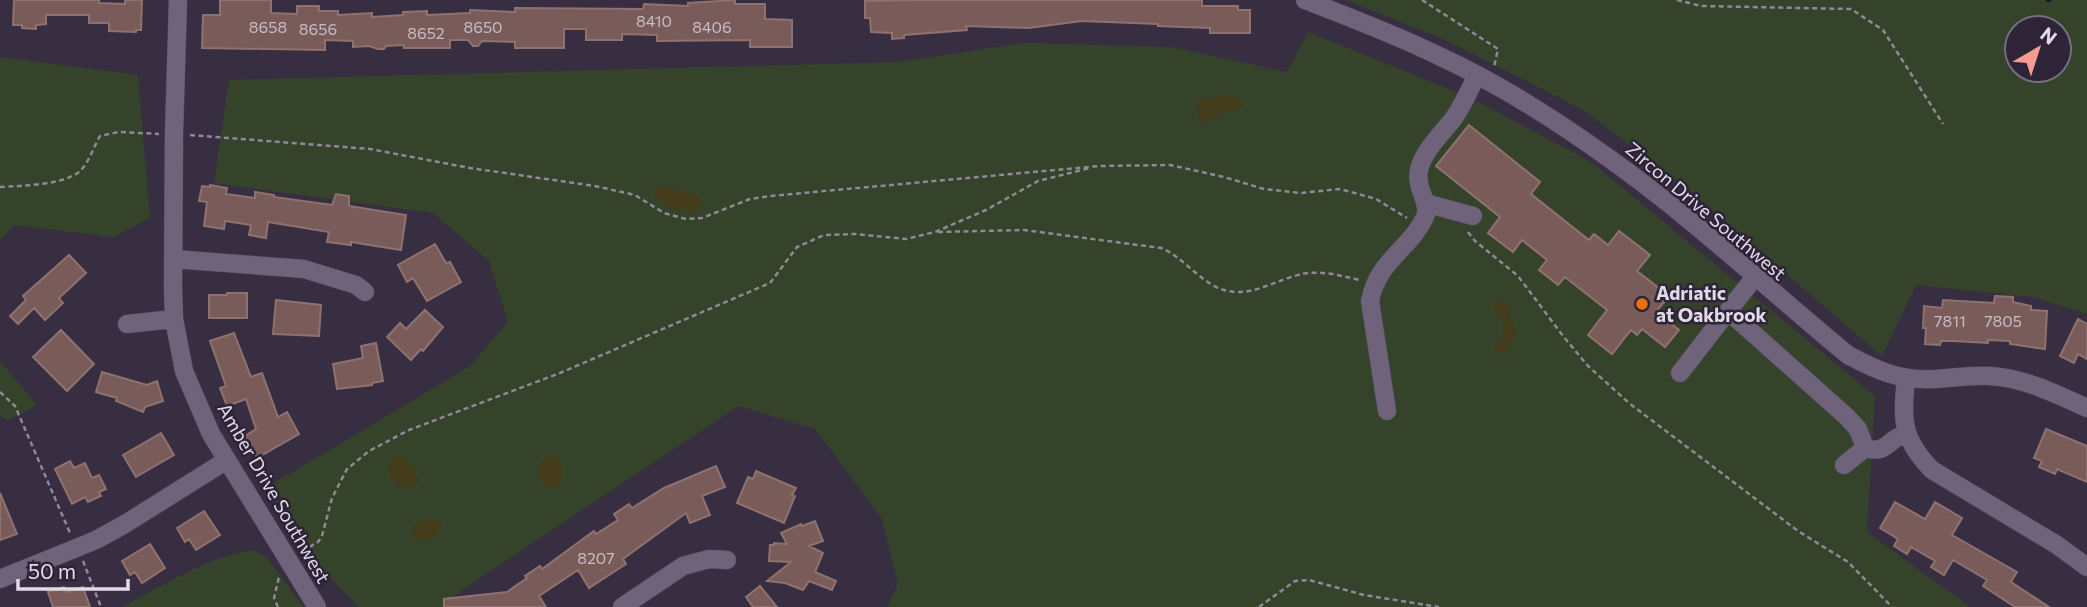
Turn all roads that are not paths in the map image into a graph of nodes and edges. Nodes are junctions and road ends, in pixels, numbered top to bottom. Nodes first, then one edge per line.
1 (178, 0) edge
2 (1305, 0) edge
3 (1484, 79) junction
4 (1425, 203) junction
5 (1468, 214) road end
6 (173, 259) junction
7 (1755, 278) junction
8 (365, 292) dead end
9 (1728, 311) junction
10 (174, 319) junction
11 (127, 324) dead end
12 (1680, 373) dead end
13 (1906, 378) junction
14 (2087, 408) edge
15 (1387, 411) dead end
16 (1907, 434) junction
17 (1866, 448) junction
18 (227, 460) junction
19 (1844, 465) dead end
20 (727, 560) dead end
21 (2087, 567) edge
22 (0, 579) edge
23 (317, 607) edge
24 (622, 607) edge

1 - 6 street, Amber Drive Southwest
2 - 3 street, Zircon Drive Southwest
3 - 4 street
3 - 7 street, Zircon Drive Southwest
4 - 5 street
4 - 15 street
6 - 8 street
6 - 10 street, Amber Drive Southwest
7 - 9 street
7 - 13 street, Zircon Drive Southwest
9 - 12 street
9 - 17 street
10 - 11 street
10 - 18 street, Amber Drive Southwest
13 - 14 street, Zircon Drive Southwest
13 - 16 street
16 - 17 street
16 - 21 street
17 - 19 street
18 - 22 street
18 - 23 street, Amber Drive Southwest
20 - 24 street

